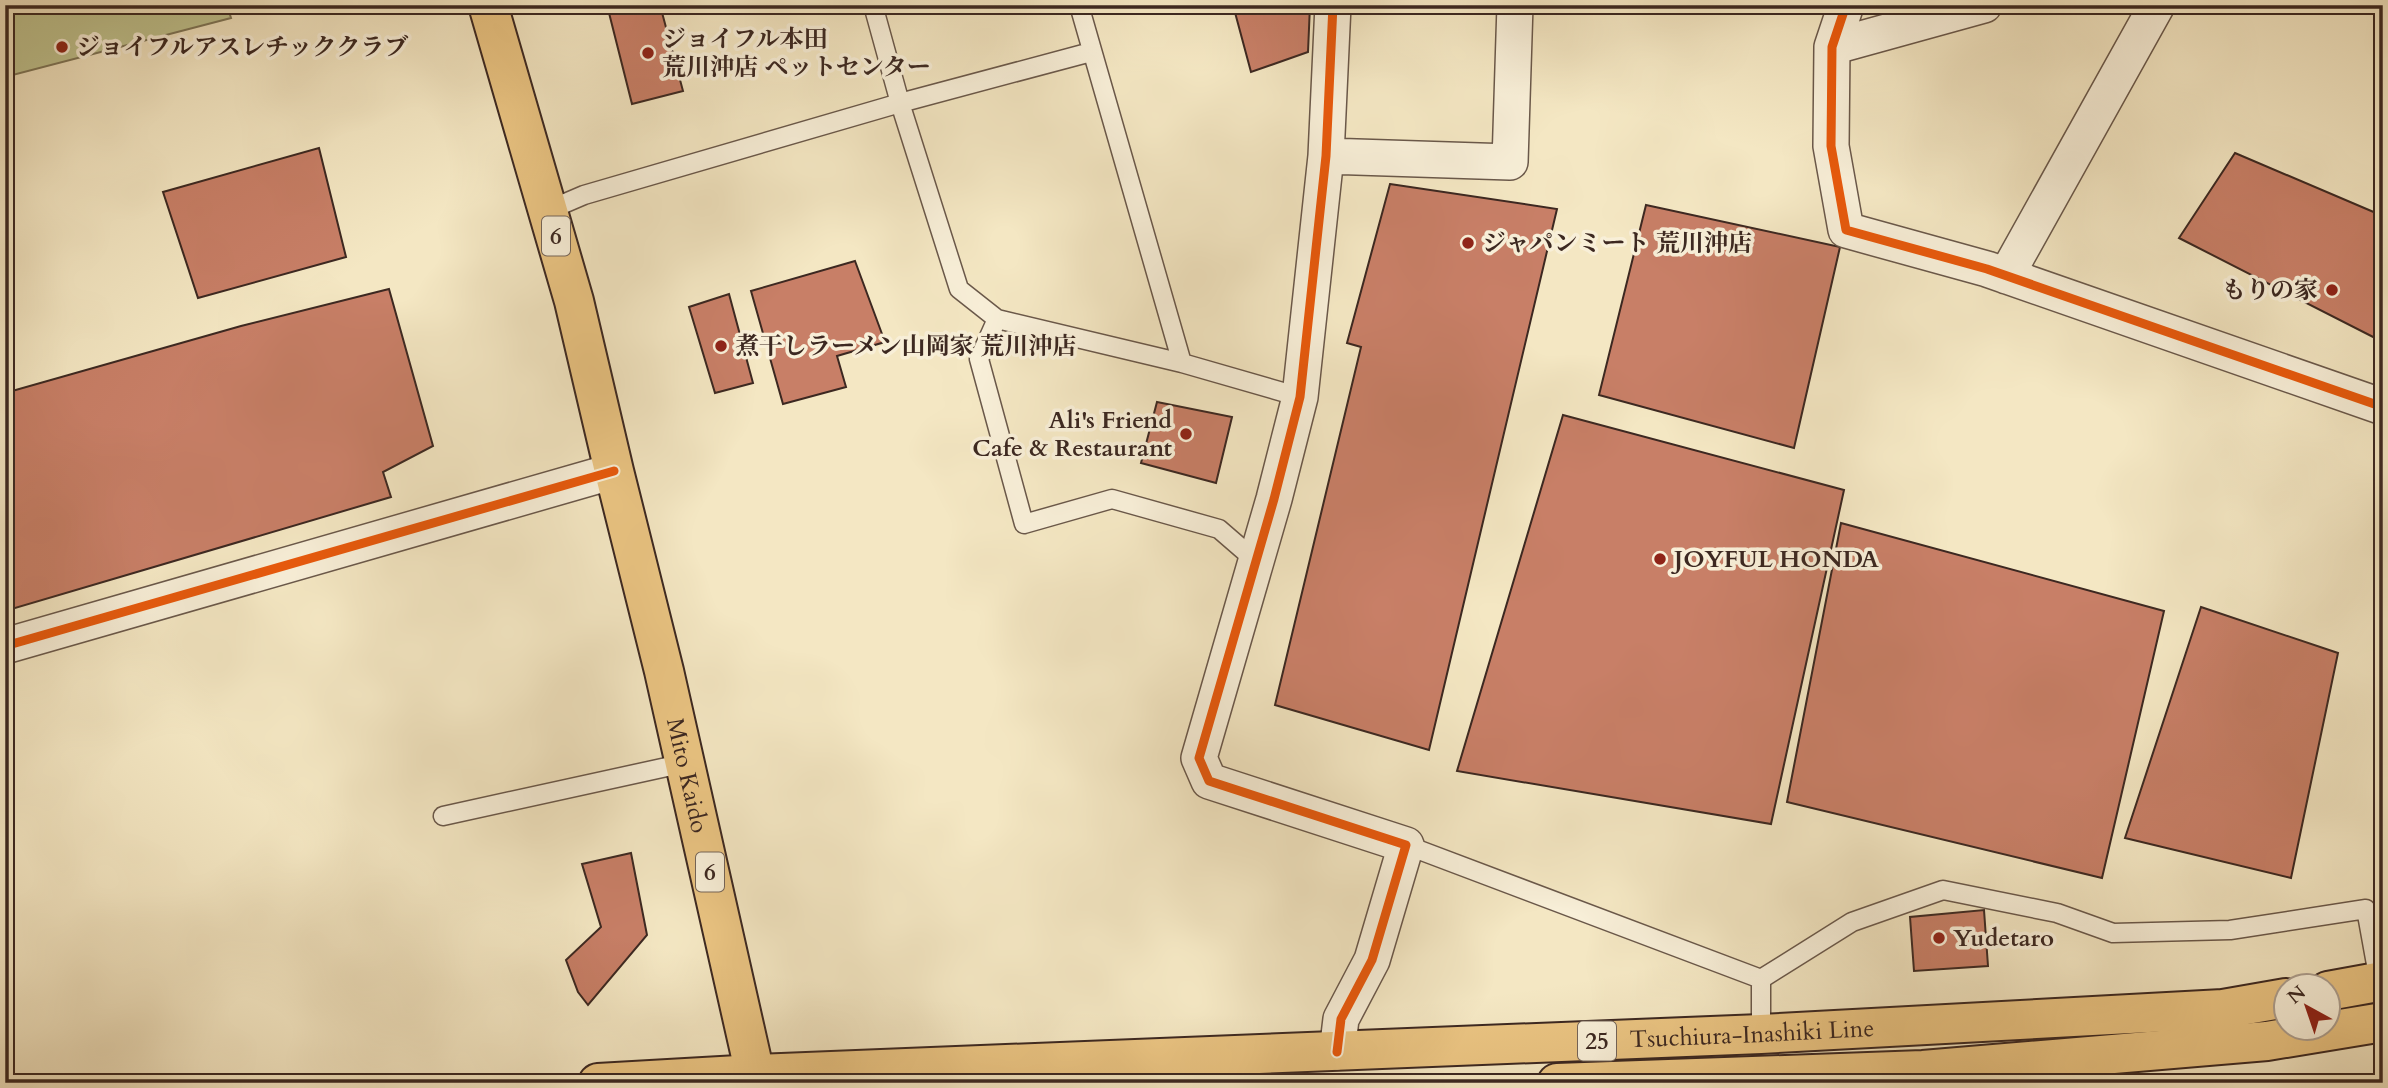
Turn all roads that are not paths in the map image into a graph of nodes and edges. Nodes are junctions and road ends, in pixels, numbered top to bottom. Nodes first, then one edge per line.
1 (488, 5) edge
2 (873, 5) edge
3 (1079, 5) edge
4 (1333, 5) edge
5 (1515, 5) edge
6 (1846, 5) edge
7 (1984, 5) edge
8 (2158, 5) edge
9 (1832, 47) junction
10 (1091, 52) junction
11 (900, 103) junction
12 (1326, 156) junction
13 (549, 210) junction
14 (2006, 276) junction
15 (997, 319) junction
16 (1182, 363) junction
17 (1300, 397) junction
18 (2383, 407) edge
19 (614, 471) junction
20 (1256, 561) junction
21 (5, 646) edge
22 (685, 763) junction
23 (443, 816) dead end
24 (1406, 845) junction
25 (1761, 979) junction
26 (2381, 981) edge
27 (2342, 988) edge
28 (2272, 1001) edge
29 (2383, 1022) edge
30 (1761, 1034) junction
31 (1337, 1052) junction
32 (757, 1078) edge
33 (597, 1083) edge
34 (1557, 1083) edge

1 - 13 main road, 6
2 - 11 lane
3 - 10 lane
4 - 12 street
5 - 12 street
6 - 9 street
7 - 9 street
8 - 14 street
9 - 14 street
10 - 11 lane
10 - 16 lane
11 - 13 lane
11 - 15 lane
12 - 17 street
13 - 19 main road, 6
14 - 18 street
15 - 16 lane
15 - 20 lane
16 - 17 lane
17 - 20 street
19 - 21 street
19 - 22 main road, Mito Kaido / 6
20 - 24 street
22 - 23 lane
22 - 32 main road, Mito Kaido / 6
24 - 25 lane
24 - 31 street
25 - 26 lane
25 - 30 lane
26 - 27 main road
28 - 30 main road, Tsuchiura-Inashiki Line / 25
29 - 34 main road, Tsuchiura-Inashiki Line / 25
30 - 31 main road, Tsuchiura-Inashiki Line / 25
31 - 32 main road, Tsuchiura-Inashiki Line / 25
32 - 33 main road, Tsuchiura-Inashiki Line

